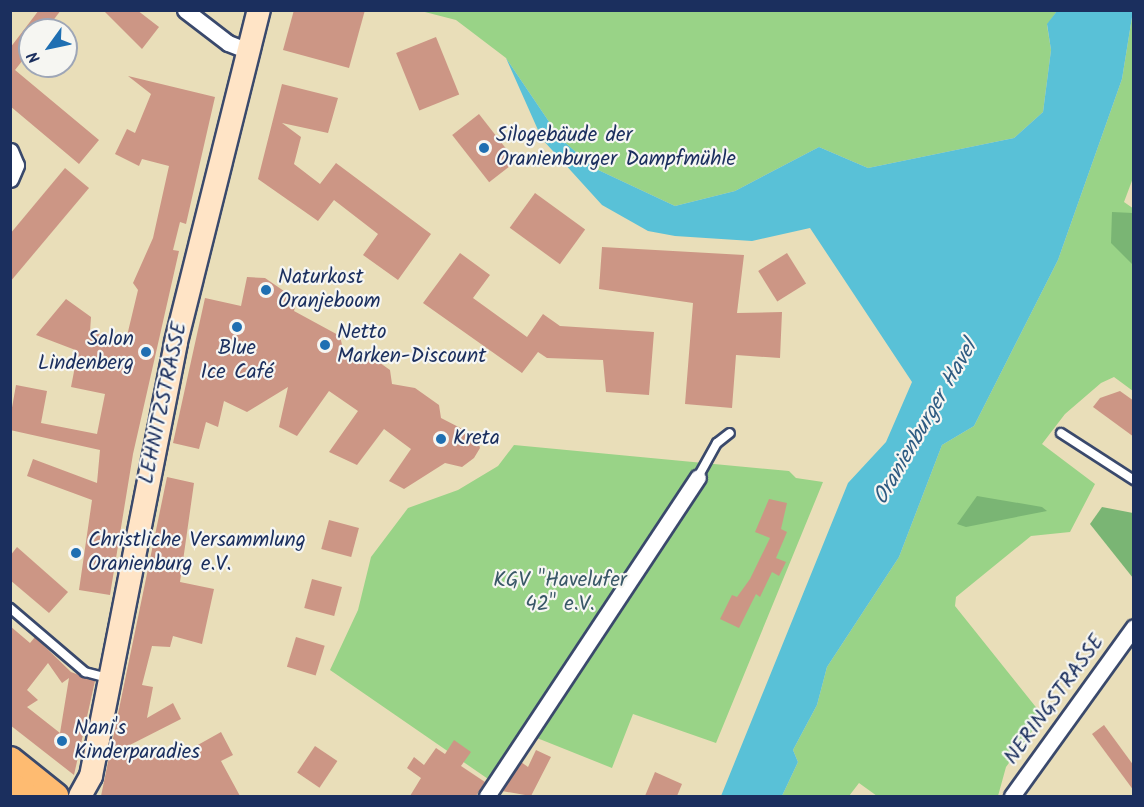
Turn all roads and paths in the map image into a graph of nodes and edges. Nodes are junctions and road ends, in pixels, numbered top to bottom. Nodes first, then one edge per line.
1 (185, 10) edge
2 (259, 10) edge
3 (249, 51) junction
4 (10, 150) edge
5 (10, 178) edge
6 (730, 433) dead end
7 (1061, 433) dead end
8 (698, 477) joint
9 (1134, 480) edge
10 (10, 608) edge
11 (1134, 627) edge
12 (108, 678) junction
13 (10, 760) edge
14 (10, 785) edge
15 (26, 796) edge
16 (55, 796) edge
17 (80, 796) edge
18 (487, 796) edge
19 (1012, 796) edge

1 - 3 street
2 - 3 main road, LEHNITZSTRASSE
3 - 12 main road, LEHNITZSTRASSE
4 - 5 street
6 - 8 lane
7 - 9 lane
8 - 18 street
10 - 12 lane
11 - 19 street, NERINGSTRASSE
12 - 17 main road, LEHNITZSTRASSE
13 - 16 main road
14 - 15 main road

